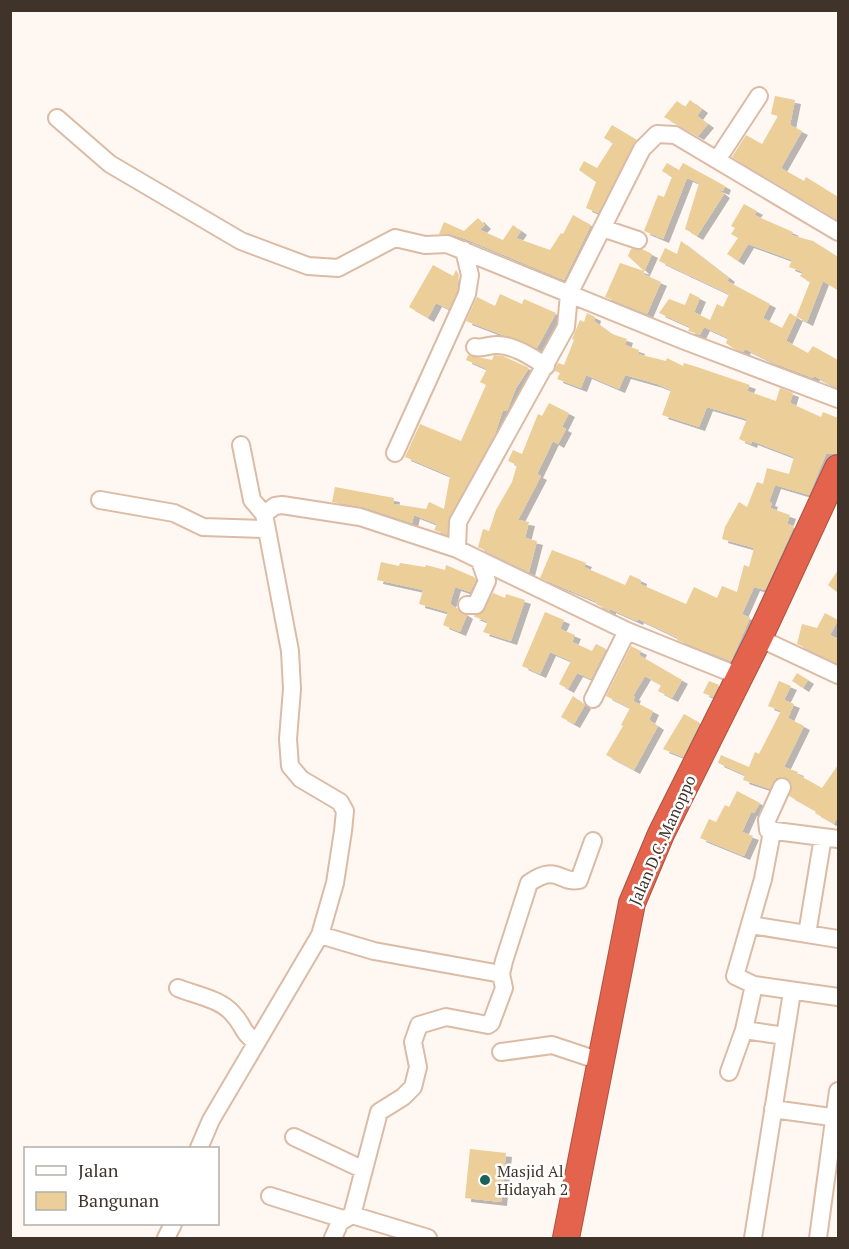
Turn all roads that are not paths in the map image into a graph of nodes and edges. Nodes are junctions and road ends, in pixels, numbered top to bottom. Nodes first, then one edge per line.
1 (759, 96) dead end
2 (57, 117) dead end
3 (717, 160) junction
4 (602, 228) junction
5 (838, 232) edge
6 (638, 240) dead end
7 (464, 250) junction
8 (569, 294) junction
9 (475, 347) dead end
10 (546, 366) junction
11 (838, 399) edge
12 (241, 445) dead end
13 (395, 453) dead end
14 (838, 468) edge
15 (100, 500) dead end
16 (264, 522) junction
17 (457, 549) junction
18 (480, 561) junction
19 (467, 605) dead end
20 (627, 631) junction
21 (759, 638) junction
22 (838, 675) edge
23 (739, 676) junction
24 (593, 699) dead end
25 (782, 788) dead end
26 (772, 832) junction
27 (831, 838) edge
28 (593, 840) dead end
29 (751, 925) junction
30 (807, 934) junction
31 (320, 935) junction
32 (838, 939) edge
33 (501, 974) junction
34 (754, 985) junction
35 (178, 988) dead end
36 (792, 992) junction
37 (838, 997) edge
38 (744, 1030) junction
39 (785, 1036) junction
40 (256, 1042) junction
41 (501, 1052) dead end
42 (600, 1061) junction
43 (729, 1072) dead end
44 (838, 1091) edge
45 (773, 1109) junction
46 (836, 1118) edge
47 (294, 1137) dead end
48 (200, 1147) edge
49 (364, 1170) junction
50 (270, 1196) dead end
51 (347, 1217) junction
52 (173, 1225) edge
53 (166, 1239) edge
54 (333, 1239) edge
55 (428, 1239) edge
56 (566, 1239) edge
57 (753, 1239) edge
58 (818, 1239) edge

1 - 3 street
2 - 7 street
3 - 4 street
3 - 5 street
4 - 6 street
4 - 8 street
7 - 8 street
7 - 13 street
8 - 10 street
8 - 11 street
9 - 10 street
10 - 17 street
12 - 16 street
14 - 21 highway, Jalan D.C. Manoppo
15 - 16 street
16 - 17 street
16 - 31 street
17 - 18 street
18 - 19 street
18 - 20 street
20 - 23 street
20 - 24 street
21 - 22 street
21 - 23 highway, Jalan D.C. Manoppo
23 - 42 highway, Jalan D.C. Manoppo
25 - 26 street
26 - 27 street
26 - 29 street
27 - 30 street
28 - 33 street
29 - 30 street
29 - 34 street
30 - 32 street
31 - 33 street
31 - 40 street
33 - 49 street
34 - 36 street
34 - 38 street
35 - 40 street
36 - 37 street
36 - 39 street
38 - 39 street
38 - 43 street
39 - 45 street
40 - 48 street
41 - 42 street
42 - 56 highway, Jalan D.C. Manoppo
44 - 46 street
45 - 46 street
45 - 57 street
46 - 58 street
47 - 49 street
49 - 51 street
50 - 51 street
51 - 54 street
51 - 55 street
52 - 53 street

